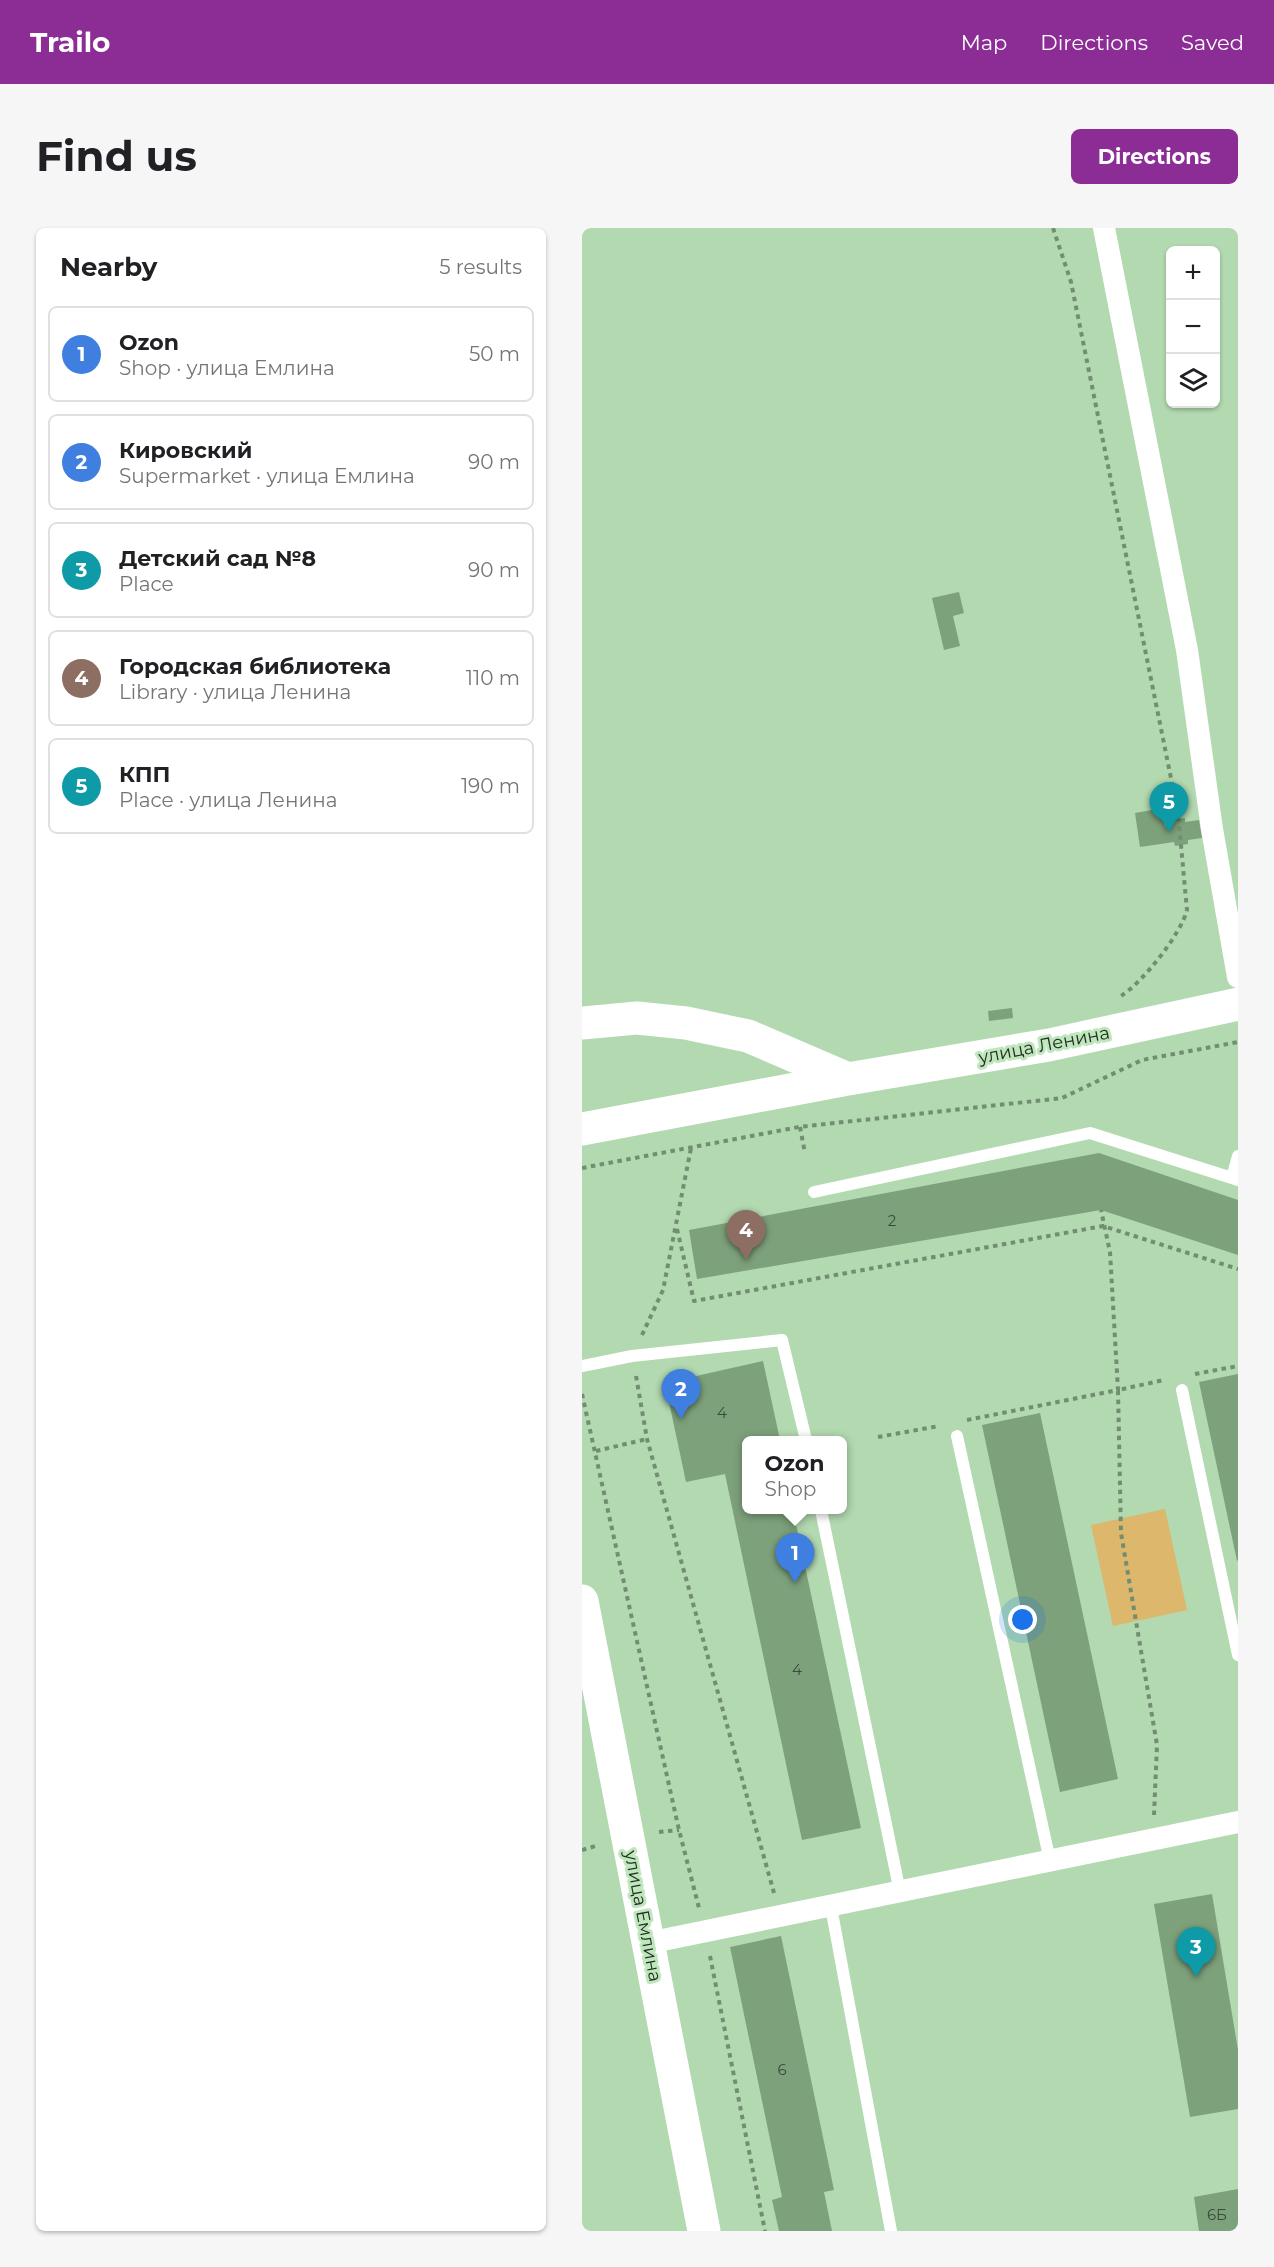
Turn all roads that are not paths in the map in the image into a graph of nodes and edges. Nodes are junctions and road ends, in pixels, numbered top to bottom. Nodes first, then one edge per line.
1 (1104, 228) edge
2 (1238, 977) edge
3 (1238, 1004) edge
4 (582, 1023) edge
5 (848, 1079) junction
6 (582, 1129) edge
7 (1238, 1156) edge
8 (1235, 1179) edge
9 (814, 1192) dead end
10 (582, 1366) edge
11 (1182, 1390) road end
12 (805, 1436) edge
13 (957, 1436) dead end
14 (822, 1514) edge
15 (582, 1600) edge
16 (1238, 1655) edge
17 (1238, 1822) edge
18 (1050, 1861) junction
19 (900, 1892) junction
20 (831, 1906) junction
21 (648, 1943) junction
22 (704, 2231) edge
23 (891, 2231) edge

1 - 2 street
3 - 5 street, улица Ленина
4 - 5 street
5 - 6 street, улица Ленина
7 - 8 lane
8 - 9 lane
10 - 12 lane
11 - 16 lane
13 - 18 lane
14 - 19 lane
15 - 21 street, улица Емлина
17 - 18 street
18 - 19 street
19 - 20 street
20 - 21 street
20 - 23 lane
21 - 22 street, улица Емлина

